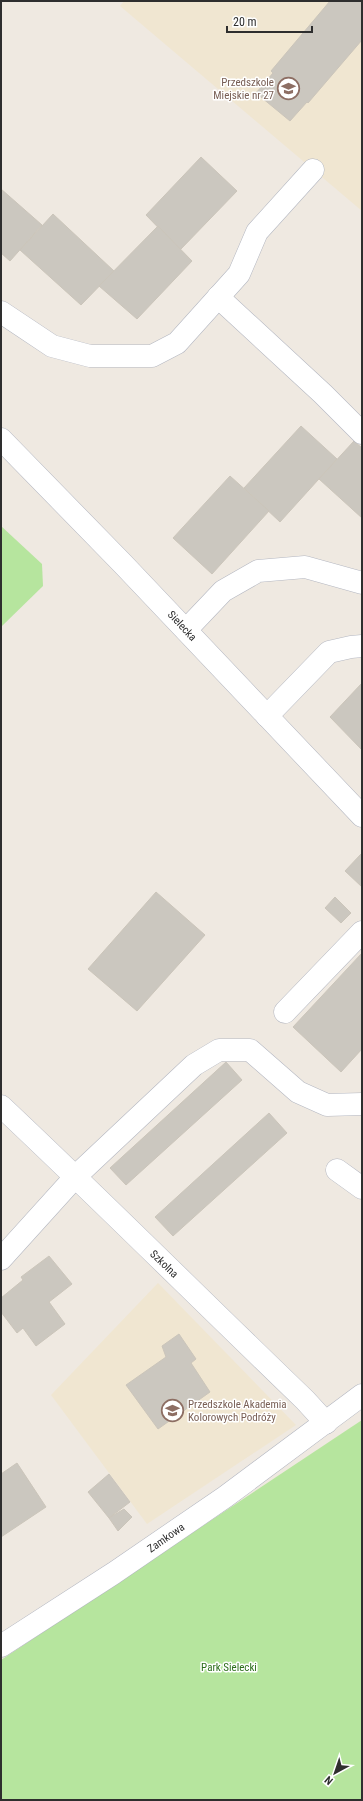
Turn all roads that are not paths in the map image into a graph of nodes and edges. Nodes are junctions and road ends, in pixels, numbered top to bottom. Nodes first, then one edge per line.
1 (313, 170) dead end
2 (218, 297) junction
3 (1, 312) edge
4 (362, 432) edge
5 (1, 439) edge
6 (362, 583) edge
7 (186, 630) junction
8 (362, 646) edge
9 (267, 716) junction
10 (362, 816) edge
11 (362, 932) edge
12 (285, 1012) dead end
13 (362, 1104) edge
14 (1, 1106) edge
15 (337, 1170) dead end
16 (76, 1176) junction
17 (362, 1188) edge
18 (1, 1259) edge
19 (362, 1396) edge
20 (326, 1423) junction
21 (1, 1646) edge

1 - 2 street
2 - 3 street
2 - 4 street
5 - 7 street, Sielecka
6 - 7 street
7 - 9 street, Sielecka
8 - 9 street
9 - 10 street, Sielecka
11 - 12 street
13 - 16 street
14 - 16 street, Szkolna
15 - 17 street
16 - 18 street
16 - 20 street, Szkolna
19 - 20 street
20 - 21 street, Zamkowa

